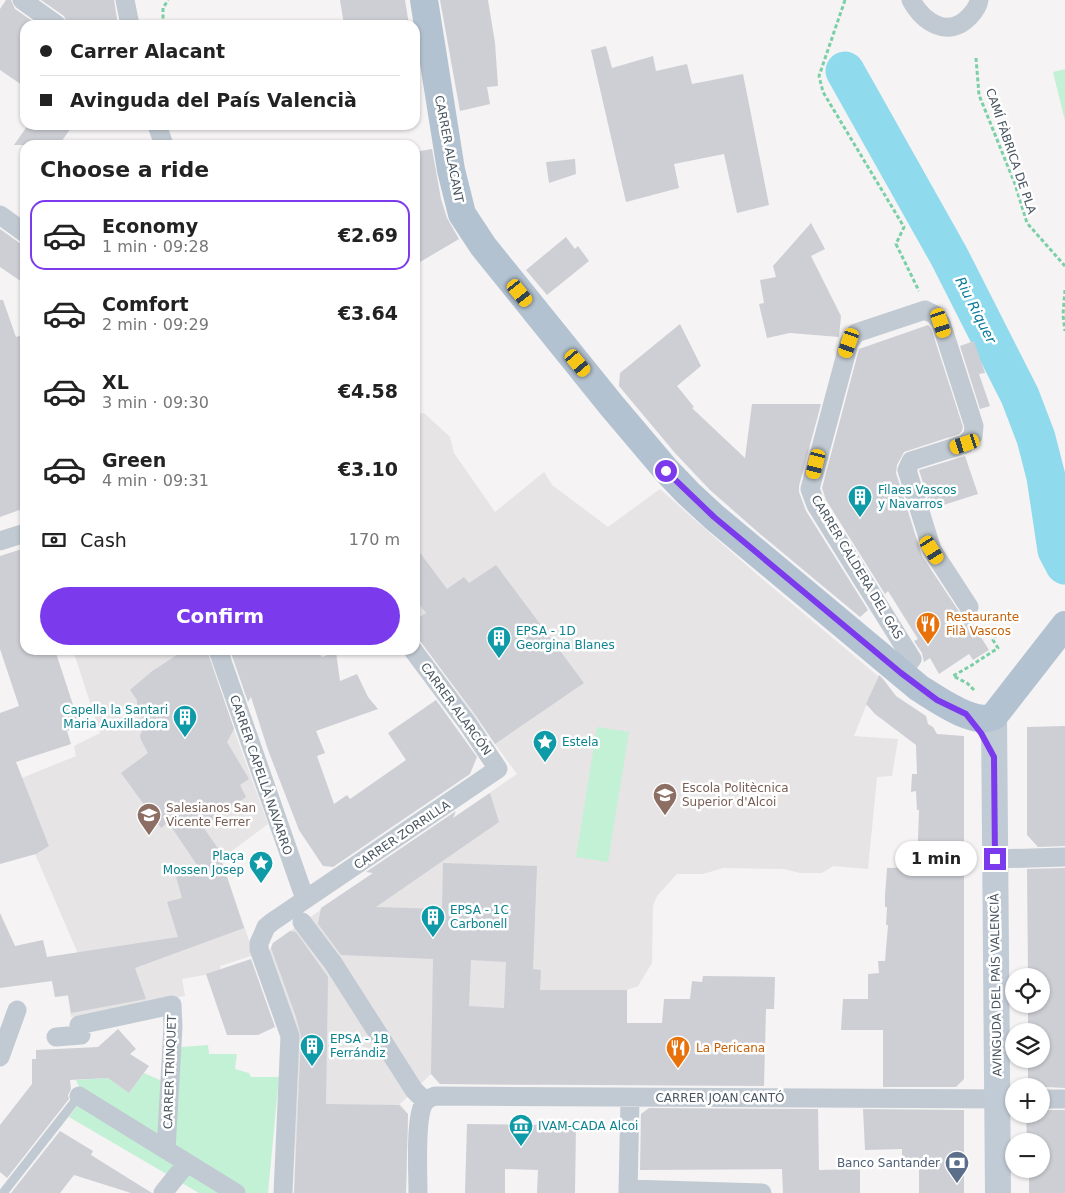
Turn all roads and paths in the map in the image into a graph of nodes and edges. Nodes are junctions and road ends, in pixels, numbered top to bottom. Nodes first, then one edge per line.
1 (22, 0) edge
2 (125, 0) edge
3 (168, 0) edge
4 (424, 0) edge
5 (845, 0) edge
6 (911, 0) edge
7 (979, 0) edge
8 (50, 20) edge
9 (129, 20) edge
10 (163, 20) edge
11 (976, 58) dead end
12 (0, 215) edge
13 (20, 229) edge
14 (1065, 266) edge
15 (1065, 290) edge
16 (925, 310) junction
17 (1065, 331) edge
18 (20, 535) edge
19 (0, 541) edge
20 (969, 607) dead end
21 (1065, 626) edge
22 (998, 632) dead end
23 (220, 655) edge
24 (417, 655) edge
25 (901, 673) junction
26 (972, 704) junction
27 (994, 716) junction
28 (994, 757) junction
29 (498, 769) joint
30 (1065, 857) edge
31 (995, 859) junction
32 (305, 899) junction
33 (302, 922) dead end
34 (17, 1010) dead end
35 (56, 1037) dead end
36 (0, 1057) edge
37 (79, 1096) joint
38 (434, 1098) junction
39 (630, 1098) junction
40 (1005, 1099) edge
41 (1050, 1099) edge
42 (1065, 1099) edge
43 (166, 1150) junction
44 (187, 1163) junction
45 (168, 1187) edge
46 (628, 1191) edge
47 (3, 1193) edge
48 (236, 1193) edge
49 (283, 1193) edge
50 (418, 1193) edge
51 (762, 1193) edge
52 (998, 1193) edge

1 - 8 street
2 - 9 street
3 - 10 path
4 - 25 main road, CARRER ALACANT
5 - 16 path
6 - 7 street
11 - 14 path, CAMÍ FÀBRICA DE PLA
12 - 13 street
15 - 17 path
16 - 20 street
16 - 25 street, CARRER CALDERA DEL GAS
18 - 19 street
21 - 27 main road, bridge
22 - 26 path
23 - 32 street, CARRER CAPELLÀ NAVARRO
24 - 29 street, CARRER ALARCÓN
25 - 26 main road, CARRER ALACANT
26 - 27 main road, CARRER ALACANT
26 - 28 main road, CARRER ALACANT
27 - 28 main road, AVINGUDA DEL PAÍS VALENCIÀ
28 - 31 main road, AVINGUDA DEL PAÍS VALENCIÀ
29 - 32 street, CARRER ZORRILLA
30 - 31 street
31 - 40 main road, AVINGUDA DEL PAÍS VALENCIÀ
32 - 49 street, CARRER ZORRILLA
33 - 38 street
34 - 36 street
35 - 43 street, CARRER TRINQUET
37 - 43 street
37 - 47 lane
38 - 39 street, CARRER JOAN CANTÓ
38 - 50 street
39 - 40 street, CARRER JOAN CANTÓ
39 - 46 street
40 - 52 main road, AVINGUDA DEL PAÍS VALENCIÀ
41 - 42 street
43 - 44 street
44 - 45 street
44 - 48 street
46 - 51 street

